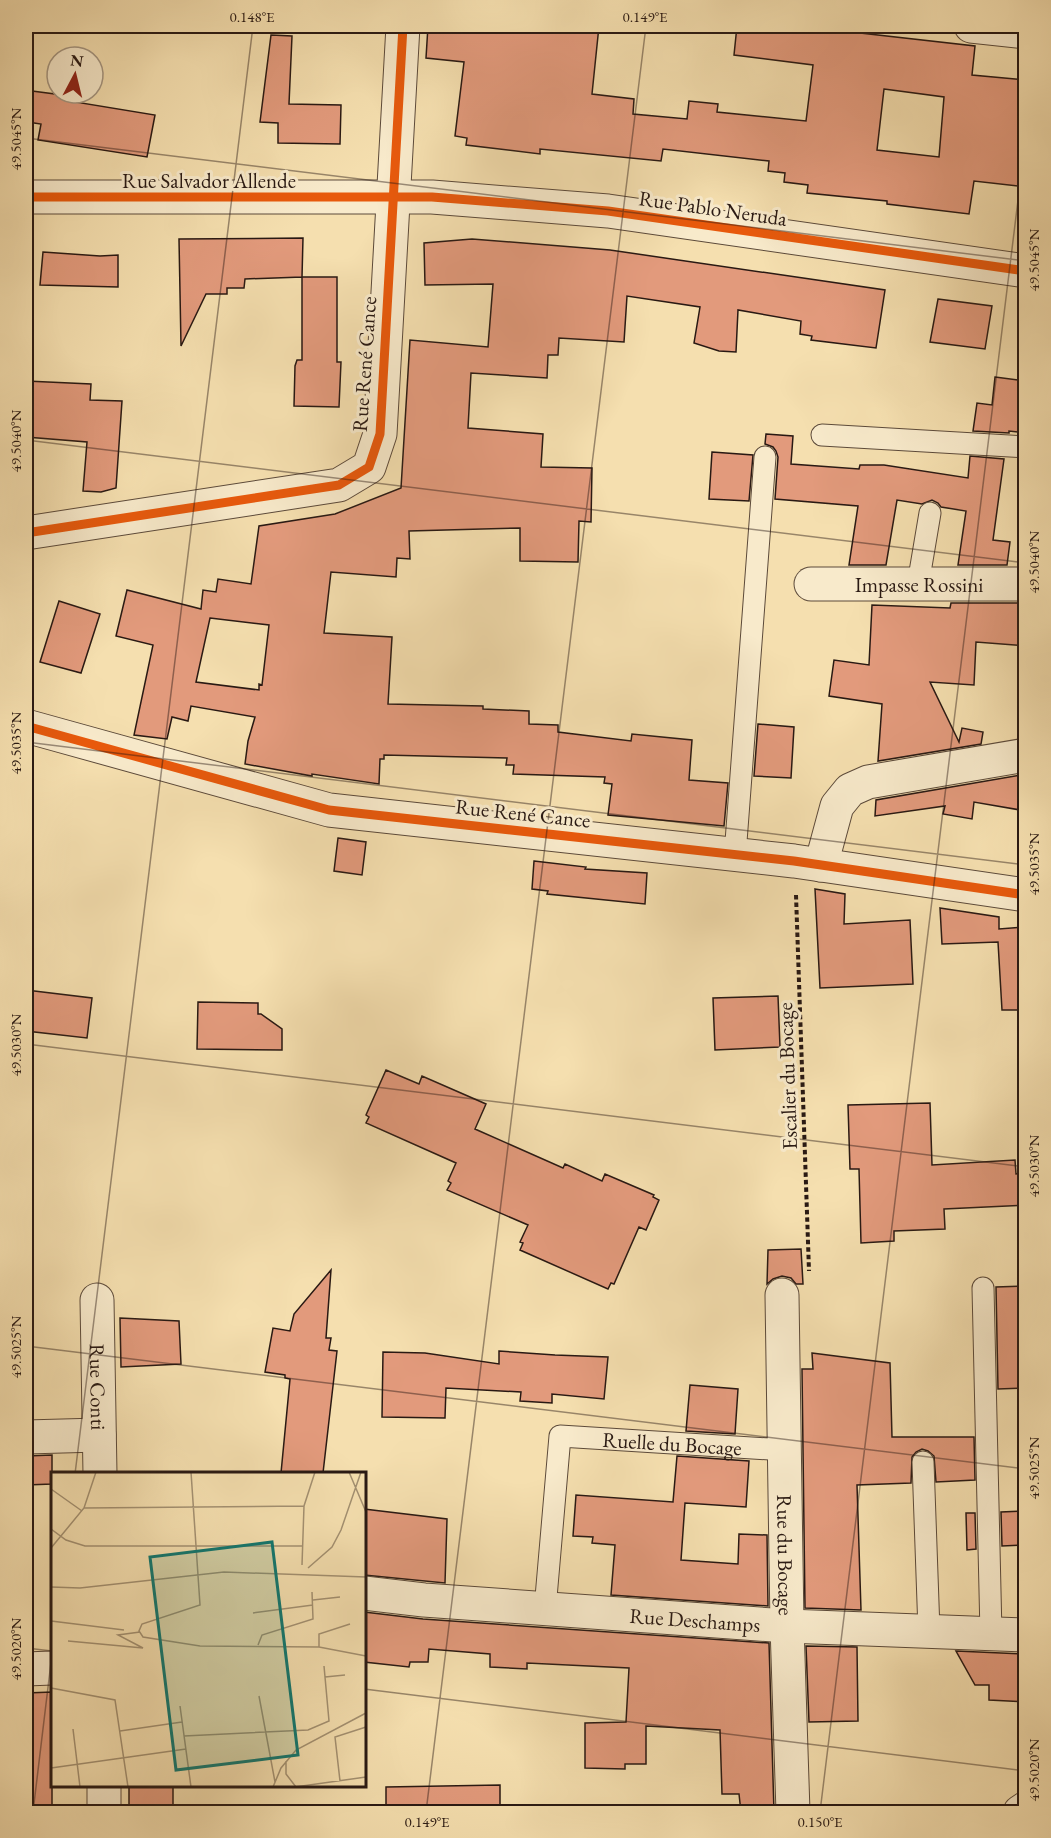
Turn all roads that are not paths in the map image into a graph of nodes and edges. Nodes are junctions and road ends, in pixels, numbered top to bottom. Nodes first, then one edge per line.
1 (403, 26) edge
2 (971, 26) edge
3 (1026, 32) edge
4 (26, 197) edge
5 (393, 198) junction
6 (1026, 271) edge
7 (822, 435) dead end
8 (1026, 447) edge
9 (765, 457) dead end
10 (930, 513) dead end
11 (26, 533) edge
12 (811, 584) dead end
13 (918, 584) junction
14 (1026, 584) edge
15 (26, 726) edge
16 (1026, 755) edge
17 (735, 855) junction
18 (808, 863) junction
19 (1026, 895) edge
20 (983, 1288) dead end
21 (782, 1295) dead end
22 (97, 1300) dead end
23 (99, 1435) junction
24 (26, 1437) edge
25 (785, 1450) junction
26 (923, 1461) dead end
27 (100, 1472) edge
28 (366, 1593) edge
29 (545, 1609) junction
30 (787, 1626) junction
31 (929, 1631) junction
32 (991, 1634) junction
33 (1026, 1635) edge
34 (51, 1668) edge
35 (26, 1669) edge
36 (104, 1787) edge
37 (1026, 1808) edge
38 (104, 1812) edge
39 (793, 1812) edge
40 (1020, 1812) edge

1 - 5 street, Rue René Cance
2 - 3 street
4 - 5 street, Rue Salvador Allende
5 - 6 street, Rue Pablo Neruda
5 - 11 street, Rue René Cance
7 - 8 lane
9 - 17 lane
10 - 13 lane
12 - 13 street, Impasse Rossini
13 - 14 street, Impasse Rossini
15 - 17 street, Rue René Cance
16 - 18 street
17 - 18 street, Rue René Cance
18 - 19 street, Rue René Cance
20 - 32 lane
21 - 25 street, Rue du Bocage
22 - 23 street, Rue Conti
23 - 24 street
23 - 27 street, Rue Conti
25 - 29 lane, Ruelle du Bocage
25 - 30 street, Rue du Bocage
26 - 31 lane
28 - 29 street, Rue Deschamps
29 - 30 street, Rue Deschamps
30 - 31 street, Rue Deschamps
30 - 39 street, Rue du Bocage
31 - 32 street, Rue Deschamps
32 - 33 street, Rue Deschamps
34 - 35 street
36 - 38 street
37 - 40 street

